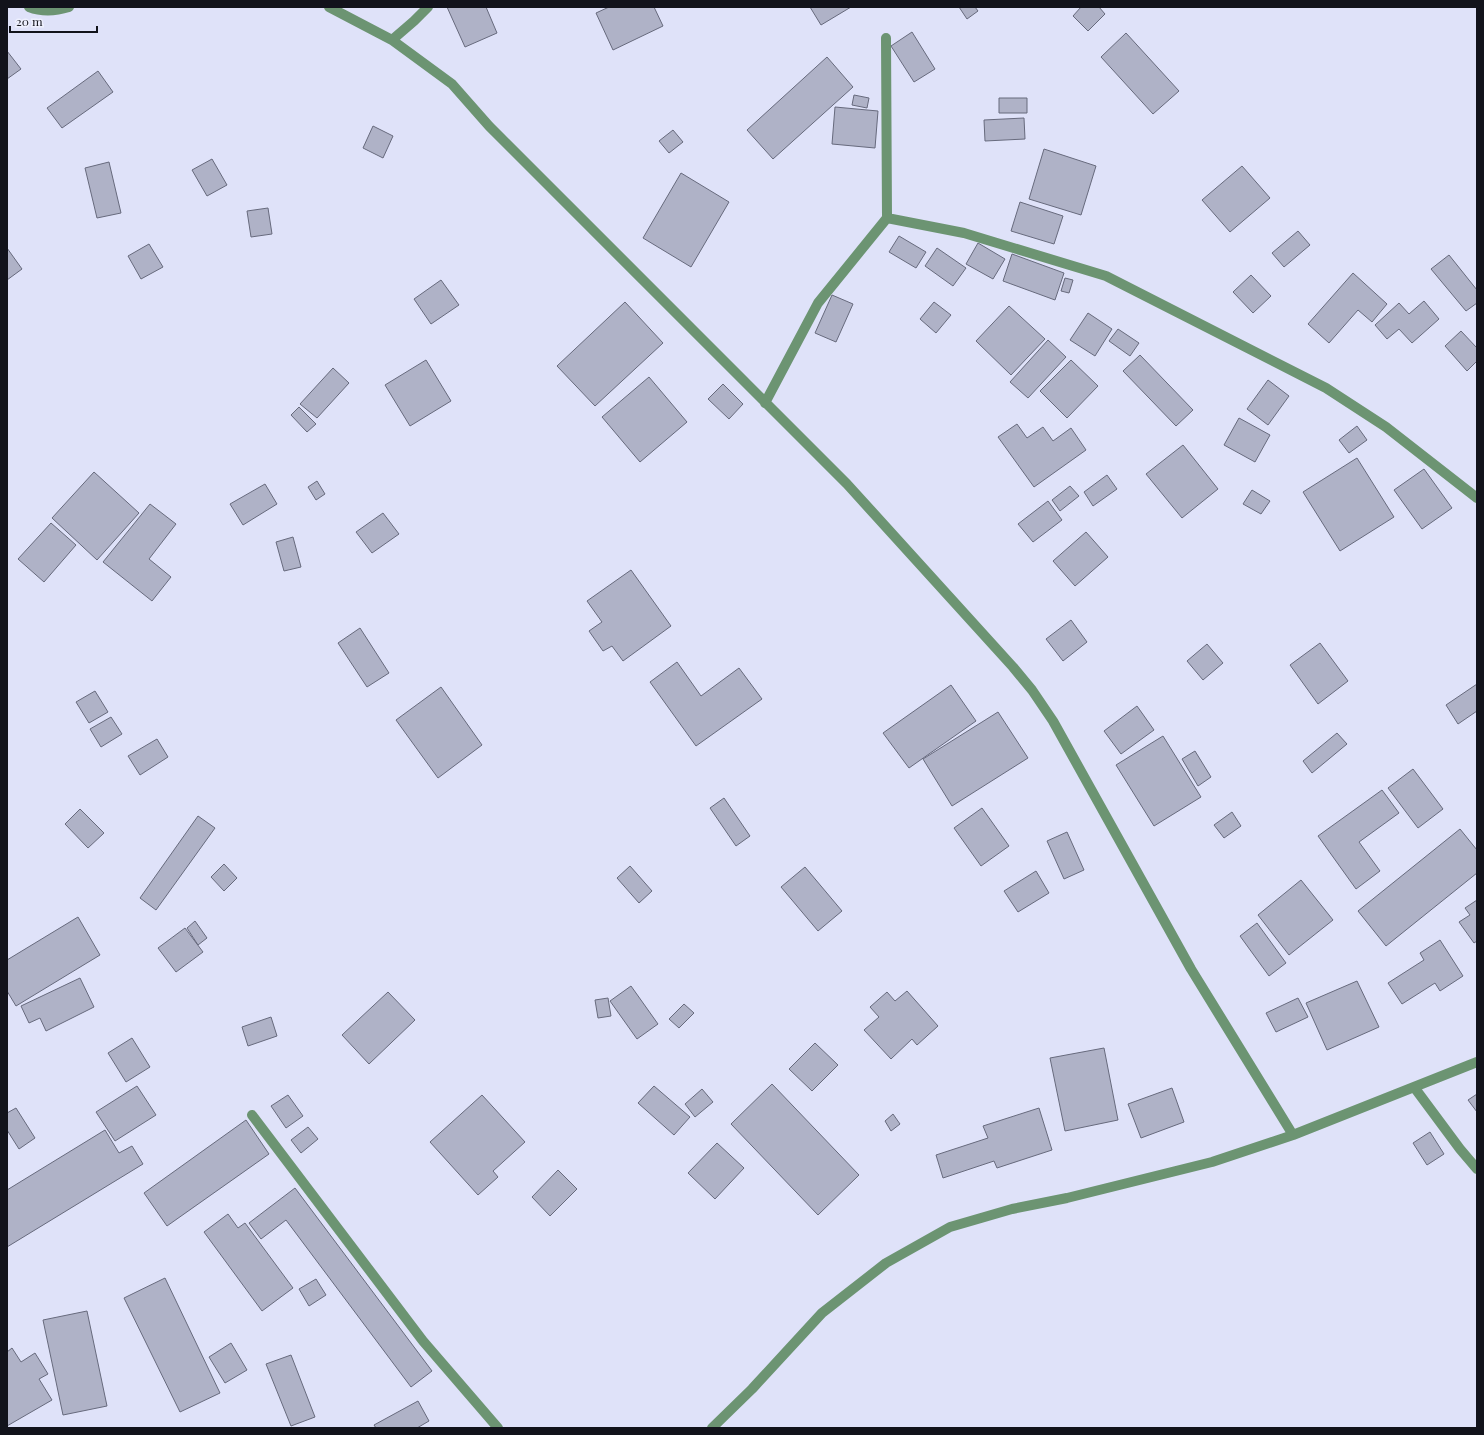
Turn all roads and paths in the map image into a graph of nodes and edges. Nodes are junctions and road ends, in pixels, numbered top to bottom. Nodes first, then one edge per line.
1 (30, 7) edge
2 (68, 7) edge
3 (329, 7) edge
4 (428, 7) edge
5 (886, 38) dead end
6 (392, 40) junction
7 (887, 218) junction
8 (765, 403) junction
9 (1477, 498) edge
10 (1477, 1062) edge
11 (1414, 1087) junction
12 (252, 1114) dead end
13 (1293, 1135) junction
14 (1477, 1169) edge
15 (498, 1428) edge
16 (712, 1428) edge

1 - 2 street
3 - 6 street
4 - 6 street
5 - 7 street
6 - 8 street
7 - 8 street
7 - 9 street
8 - 13 street
10 - 11 street
11 - 13 street
11 - 14 street
12 - 15 street
13 - 16 street

